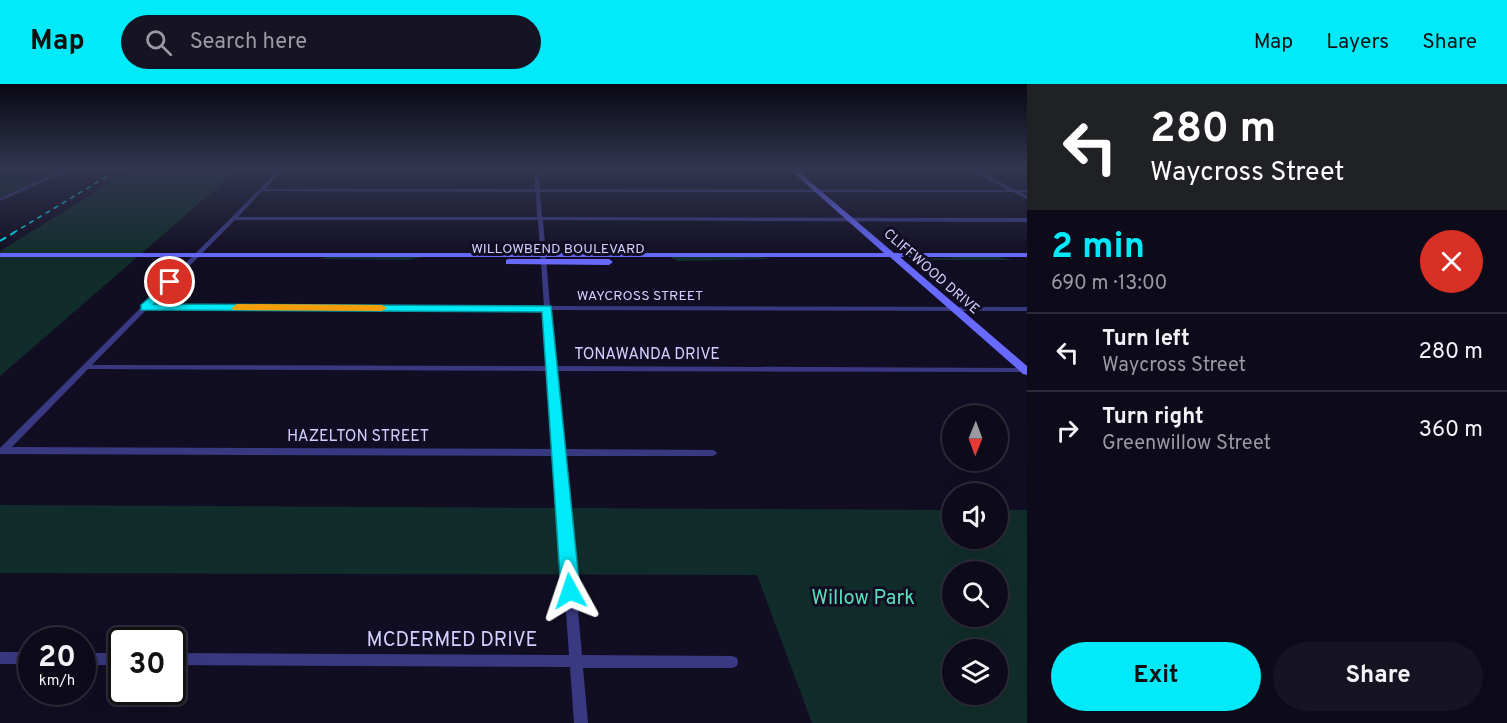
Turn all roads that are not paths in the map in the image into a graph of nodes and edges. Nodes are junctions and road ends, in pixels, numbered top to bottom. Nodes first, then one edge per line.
1 (253, 198) edge
2 (538, 198) edge
3 (826, 198) edge
4 (233, 218) junction
5 (540, 219) junction
6 (851, 219) junction
7 (1027, 220) edge
8 (198, 253) junction
9 (776, 254) junction
10 (0, 255) edge
11 (891, 255) junction
12 (952, 255) junction
13 (1014, 255) junction
14 (1027, 255) edge
15 (92, 257) junction
16 (312, 258) junction
17 (430, 258) junction
18 (543, 258) junction
19 (663, 258) junction
20 (0, 259) edge
21 (143, 260) junction
22 (191, 261) junction
23 (782, 263) junction
24 (846, 263) junction
25 (901, 263) junction
26 (1027, 263) edge
27 (145, 308) junction
28 (547, 308) junction
29 (954, 309) junction
30 (1027, 309) edge
31 (86, 367) junction
32 (552, 368) junction
33 (1026, 371) edge
34 (2, 452) edge
35 (559, 452) junction
36 (712, 453) dead end
37 (0, 658) edge
38 (18, 658) edge
39 (186, 659) edge
40 (576, 661) junction
41 (732, 662) dead end
42 (581, 723) edge

1 - 4 street
2 - 5 street
3 - 6 main road, CLIFFWOOD DRIVE
4 - 5 street
4 - 8 street
5 - 6 street
5 - 18 street
6 - 7 street
6 - 11 main road, CLIFFWOOD DRIVE
8 - 15 main road, WILLOWBEND BOULEVARD
8 - 16 main road, WILLOWBEND BOULEVARD
8 - 21 main road
8 - 22 street
9 - 11 main road, WILLOWBEND BOULEVARD
9 - 19 main road, WILLOWBEND BOULEVARD
9 - 23 main road
10 - 15 main road, WILLOWBEND BOULEVARD
11 - 12 main road, WILLOWBEND BOULEVARD
11 - 24 main road
11 - 25 main road, CLIFFWOOD DRIVE
12 - 13 main road, WILLOWBEND BOULEVARD
12 - 25 main road
13 - 14 main road, WILLOWBEND BOULEVARD
13 - 26 main road
15 - 20 main road, WILLOWBEND BOULEVARD
15 - 21 main road, WILLOWBEND BOULEVARD
16 - 17 main road, WILLOWBEND BOULEVARD
16 - 22 main road, WILLOWBEND BOULEVARD
17 - 18 main road, WILLOWBEND BOULEVARD
17 - 18 main road, WILLOWBEND BOULEVARD
18 - 19 main road, WILLOWBEND BOULEVARD
18 - 19 main road, WILLOWBEND BOULEVARD
18 - 28 street
19 - 23 main road, WILLOWBEND BOULEVARD
21 - 22 main road, WILLOWBEND BOULEVARD
22 - 27 street
23 - 24 main road, WILLOWBEND BOULEVARD
24 - 25 main road, WILLOWBEND BOULEVARD
25 - 26 main road, WILLOWBEND BOULEVARD
25 - 29 main road, CLIFFWOOD DRIVE
27 - 28 street, WAYCROSS STREET
27 - 31 street
28 - 29 street, WAYCROSS STREET
28 - 32 street
29 - 30 street, WAYCROSS STREET
29 - 33 main road, CLIFFWOOD DRIVE
31 - 32 street, TONAWANDA DRIVE
31 - 34 street
32 - 33 street, TONAWANDA DRIVE
32 - 35 street
34 - 35 street, HAZELTON STREET
35 - 36 street, HAZELTON STREET
35 - 40 street
37 - 38 street
39 - 40 street, MCDERMED DRIVE
40 - 41 street, MCDERMED DRIVE
40 - 42 street

